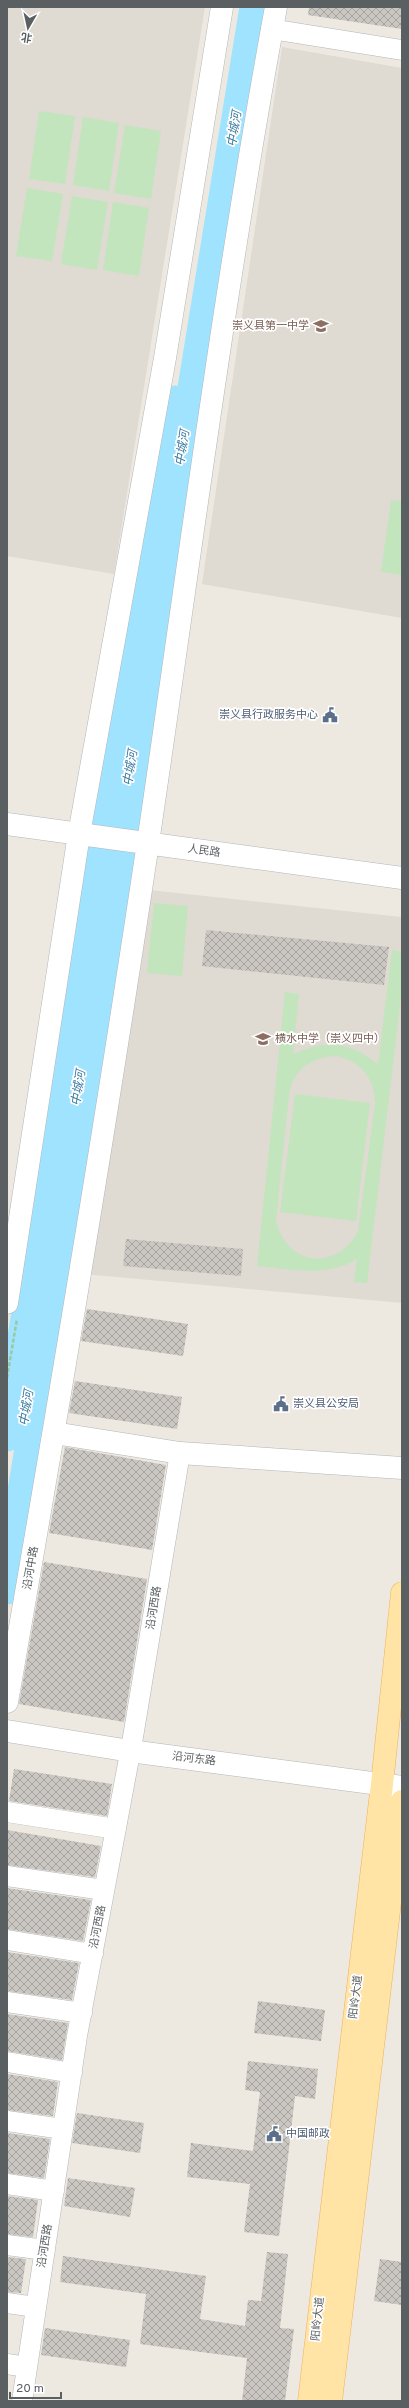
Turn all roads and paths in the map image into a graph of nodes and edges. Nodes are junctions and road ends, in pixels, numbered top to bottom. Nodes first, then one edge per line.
1 (222, 7) edge
2 (276, 7) edge
3 (272, 29) junction
4 (402, 50) edge
5 (7, 824) edge
6 (88, 834) junction
7 (142, 842) junction
8 (402, 878) edge
9 (7, 1303) edge
10 (54, 1433) junction
11 (180, 1453) junction
12 (402, 1468) edge
13 (402, 1594) edge
14 (7, 1702) edge
15 (7, 1731) edge
16 (130, 1751) junction
17 (392, 1785) edge
18 (402, 1801) edge
19 (7, 1812) edge
20 (116, 1829) junction
21 (7, 1876) edge
22 (104, 1890) junction
23 (7, 1940) edge
24 (92, 1954) junction
25 (7, 2002) edge
26 (82, 2013) junction
27 (7, 2062) edge
28 (72, 2073) junction
29 (7, 2121) edge
30 (63, 2129) junction
31 (7, 2184) edge
32 (54, 2190) junction
33 (7, 2245) edge
34 (45, 2250) junction
35 (7, 2303) edge
36 (36, 2307) junction
37 (7, 2364) edge
38 (27, 2367) junction
39 (22, 2401) edge
40 (309, 2401) edge
41 (331, 2401) edge

1 - 6 street
2 - 3 street, 沿河中路
3 - 4 street
3 - 7 street, 沿河中路
5 - 6 street, 人民路
6 - 7 street, 人民路
6 - 9 street
7 - 8 street, 人民路
7 - 10 street, 沿河中路
10 - 11 street
10 - 14 street, 沿河中路
11 - 12 street
11 - 16 street, 沿河西路
13 - 17 main road, 阳岭大道
15 - 16 street, 沿河东路
16 - 17 street, 沿河东路
16 - 20 street, 沿河西路
17 - 40 main road, 阳岭大道
18 - 41 main road, 阳岭大道
19 - 20 street
20 - 22 street, 沿河西路
21 - 22 street
22 - 24 street, 沿河西路
23 - 24 street
24 - 26 street, 沿河西路
25 - 26 street
26 - 28 street, 沿河西路
27 - 28 street
28 - 30 street, 沿河西路
29 - 30 street
30 - 32 street, 沿河西路
31 - 32 street
32 - 34 street, 沿河西路
33 - 34 street
34 - 36 street, 沿河西路
35 - 36 street
36 - 38 street, 沿河西路
37 - 38 street
38 - 39 street, 沿河西路

